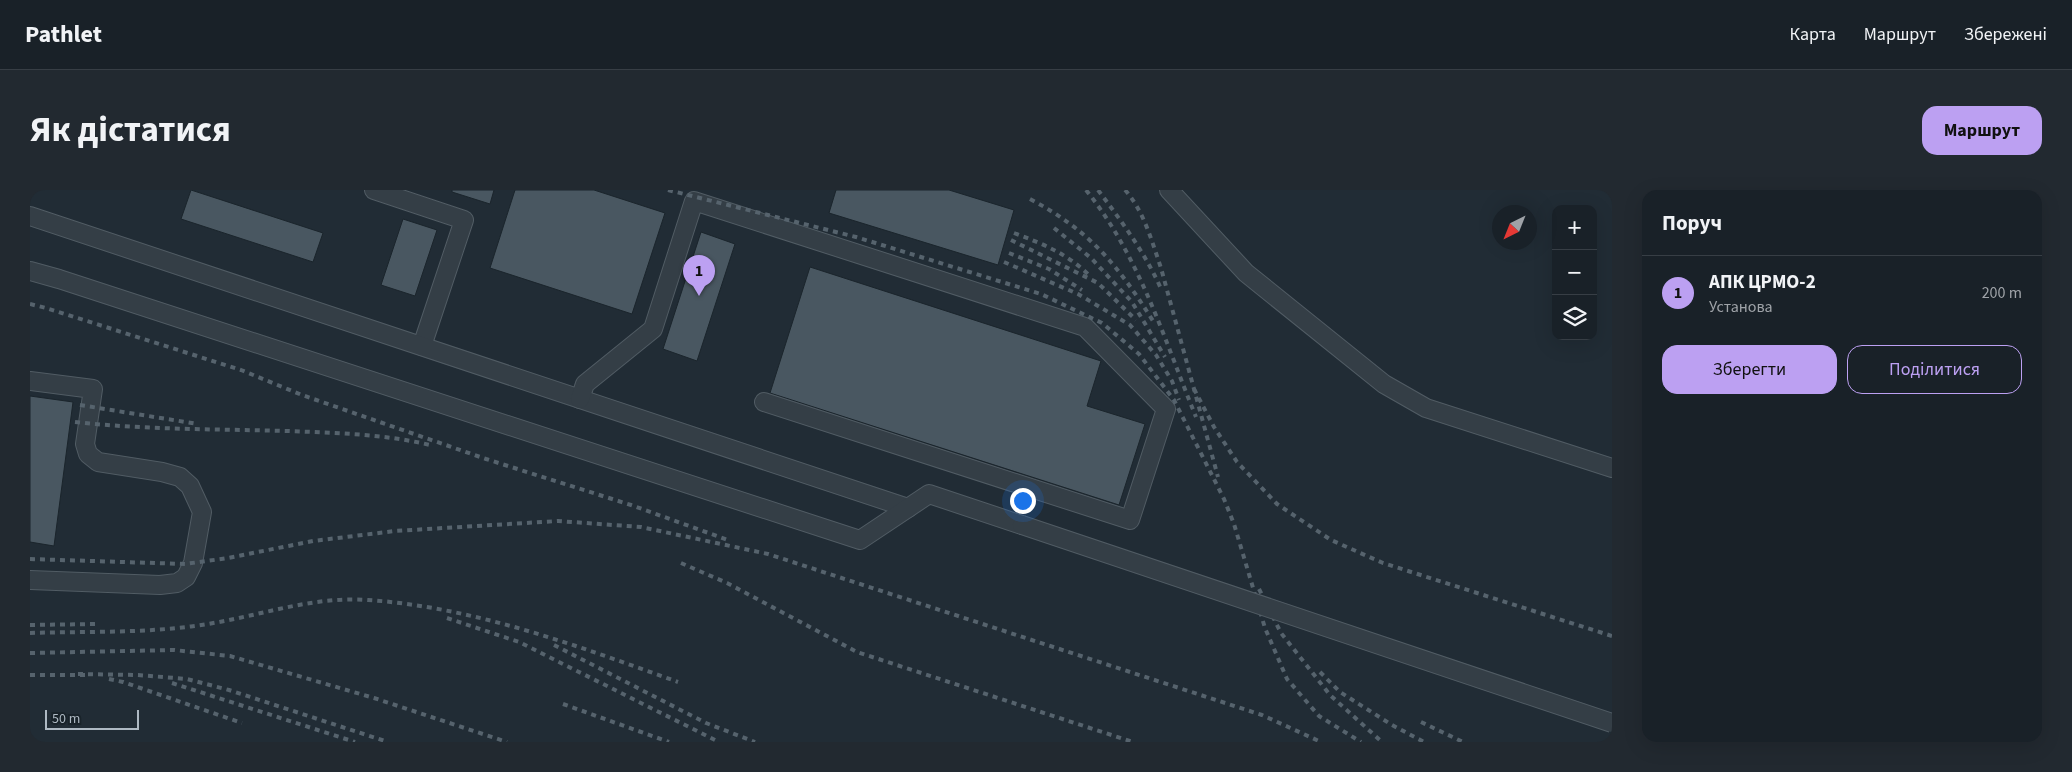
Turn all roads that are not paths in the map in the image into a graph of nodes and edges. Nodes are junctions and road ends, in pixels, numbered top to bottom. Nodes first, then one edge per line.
1 (374, 190) edge
2 (1169, 190) edge
3 (30, 216) edge
4 (30, 272) edge
5 (422, 346) junction
6 (30, 381) edge
7 (580, 399) junction
8 (764, 402) dead end
9 (1612, 468) edge
10 (908, 508) junction
11 (30, 580) edge
12 (1612, 723) edge

1 - 5 lane
2 - 9 lane
3 - 5 lane
4 - 10 lane
5 - 7 lane
6 - 11 lane
7 - 8 lane
7 - 10 lane
10 - 12 lane, bridge

